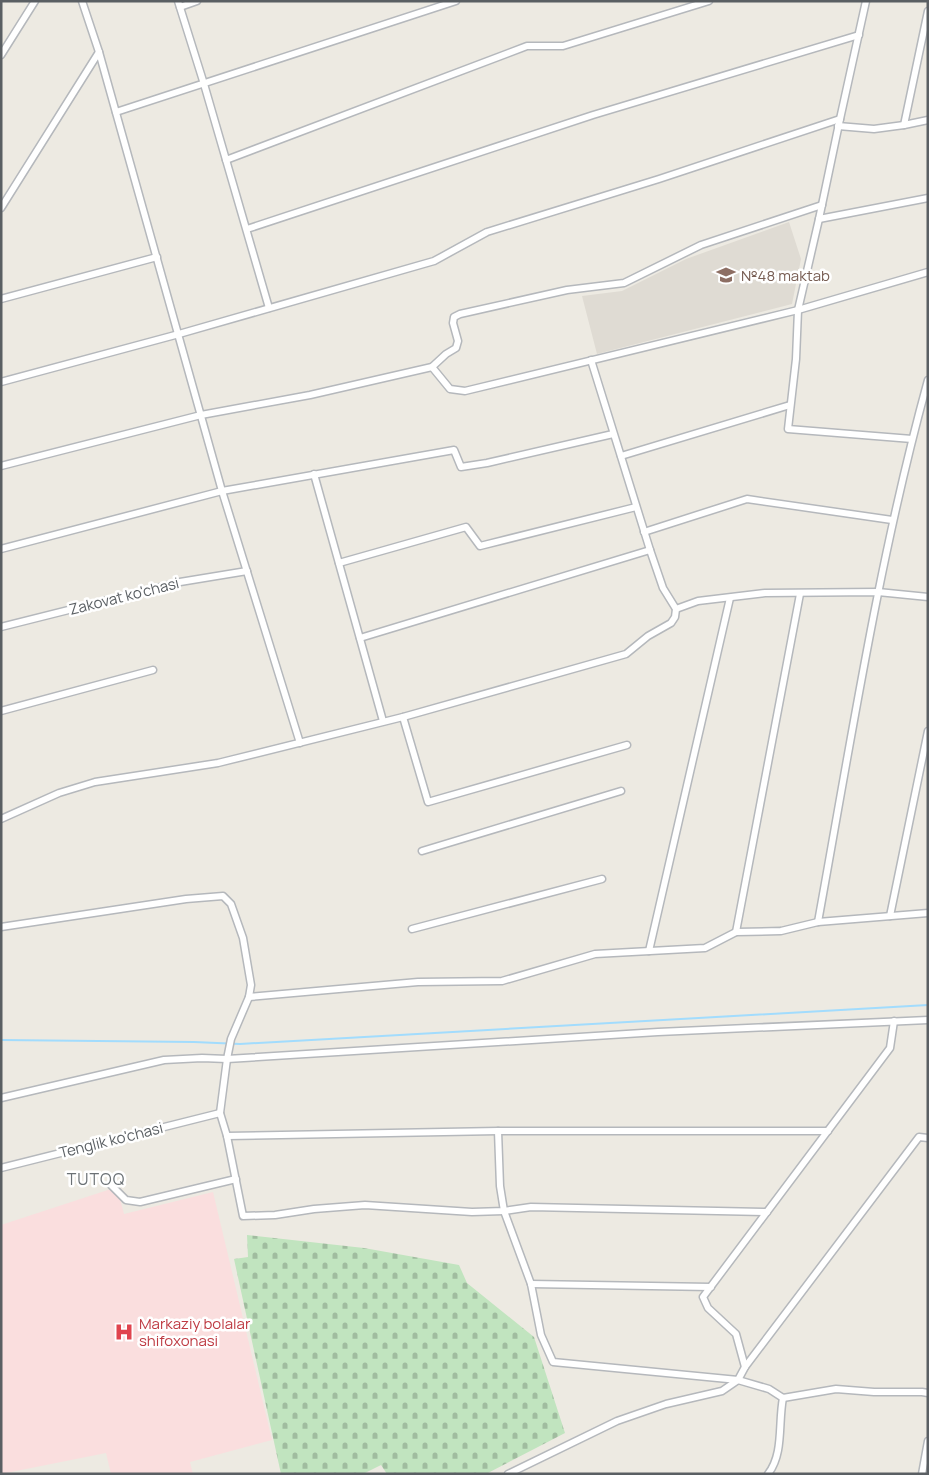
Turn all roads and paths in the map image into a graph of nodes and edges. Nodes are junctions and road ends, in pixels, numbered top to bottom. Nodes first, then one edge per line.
1 (35, 1) edge
2 (82, 1) edge
3 (197, 1) edge
4 (456, 1) edge
5 (709, 1) edge
6 (866, 1) edge
7 (179, 4) edge
8 (928, 11) edge
9 (859, 35) junction
10 (99, 52) junction
11 (1, 55) edge
12 (204, 84) junction
13 (116, 112) junction
14 (840, 119) junction
15 (928, 120) edge
16 (904, 125) junction
17 (838, 126) junction
18 (226, 160) junction
19 (928, 198) edge
20 (822, 205) junction
21 (1, 208) edge
22 (819, 219) junction
23 (247, 229) junction
24 (156, 257) junction
25 (928, 272) edge
26 (1, 299) edge
27 (269, 308) junction
28 (798, 310) junction
29 (179, 334) junction
30 (591, 360) junction
31 (432, 367) junction
32 (928, 380) edge
33 (1, 382) edge
34 (790, 405) junction
35 (201, 415) junction
36 (613, 434) junction
37 (912, 439) junction
38 (621, 456) junction
39 (1, 466) edge
40 (314, 474) junction
41 (222, 491) junction
42 (636, 507) junction
43 (892, 520) junction
44 (644, 532) junction
45 (1, 548) edge
46 (650, 550) junction
47 (339, 563) junction
48 (247, 570) junction
49 (878, 592) junction
50 (800, 594) junction
51 (730, 598) junction
52 (928, 598) edge
53 (676, 609) junction
54 (1, 627) edge
55 (360, 638) junction
56 (153, 670) dead end
57 (1, 711) edge
58 (403, 716) junction
59 (383, 722) junction
60 (928, 731) edge
61 (300, 743) junction
62 (627, 745) dead end
63 (621, 791) dead end
64 (1, 819) edge
65 (422, 851) dead end
66 (602, 879) dead end
67 (928, 913) edge
68 (890, 916) junction
69 (818, 922) junction
70 (1, 927) edge
71 (412, 929) dead end
72 (736, 932) junction
73 (648, 951) junction
74 (249, 997) junction
75 (928, 1020) edge
76 (894, 1021) junction
77 (227, 1055) junction
78 (1, 1098) edge
79 (220, 1113) junction
80 (498, 1131) junction
81 (828, 1131) junction
82 (227, 1136) junction
83 (928, 1138) edge
84 (1, 1168) edge
85 (236, 1179) junction
86 (110, 1184) dead end
87 (504, 1210) junction
88 (767, 1212) junction
89 (531, 1284) junction
90 (711, 1287) junction
91 (745, 1367) junction
92 (738, 1380) junction
93 (928, 1393) edge
94 (783, 1398) junction
95 (928, 1441) edge
96 (508, 1474) edge
97 (768, 1474) edge
98 (922, 1474) edge

1 - 11 street
2 - 10 street
3 - 7 street
4 - 12 street
5 - 18 street
6 - 9 street
7 - 12 street
8 - 16 street
9 - 14 street
9 - 23 street
10 - 13 street
10 - 21 street
12 - 13 street
12 - 18 street
13 - 24 street
14 - 17 street
14 - 27 street
15 - 16 street
16 - 17 street
17 - 20 street
18 - 23 street
19 - 22 street
20 - 22 street
20 - 31 street
22 - 28 street
23 - 27 street
24 - 26 street
24 - 29 street
25 - 28 street
27 - 29 street
28 - 30 street
28 - 34 street
29 - 33 street
29 - 35 street
30 - 31 street
30 - 36 street
31 - 35 street
32 - 37 street
34 - 37 street
34 - 38 street
35 - 39 street
35 - 41 street
36 - 38 street
36 - 40 street
37 - 43 street
38 - 42 street
40 - 41 street
40 - 47 street
41 - 45 street
41 - 48 street
42 - 44 street
42 - 47 street
43 - 44 street
43 - 49 street
44 - 46 street
46 - 53 street
46 - 55 street
47 - 55 street
48 - 54 street, Zakovat ko'chasi
48 - 61 street
49 - 50 street
49 - 52 street
49 - 69 street
50 - 51 street
50 - 72 street
51 - 53 street
51 - 73 street
53 - 58 street
55 - 59 street
56 - 57 street
58 - 59 street
58 - 62 street
59 - 61 street
60 - 68 street
61 - 64 street
63 - 65 street
66 - 71 street
67 - 68 street
68 - 69 street
69 - 72 street
70 - 74 street
72 - 73 street
73 - 74 street
74 - 77 street
75 - 76 street
76 - 77 street
76 - 81 street
77 - 78 street
77 - 79 street
79 - 82 street
79 - 84 street, Tenglik ko'chasi
80 - 81 street
80 - 82 street
80 - 87 street
81 - 88 street
82 - 85 street
83 - 91 street
85 - 86 street
85 - 87 street
87 - 88 street
87 - 89 street
88 - 90 street
89 - 90 street
89 - 92 street
90 - 91 street
91 - 92 street
92 - 94 street
92 - 96 street
93 - 94 street
94 - 97 street
95 - 98 street

